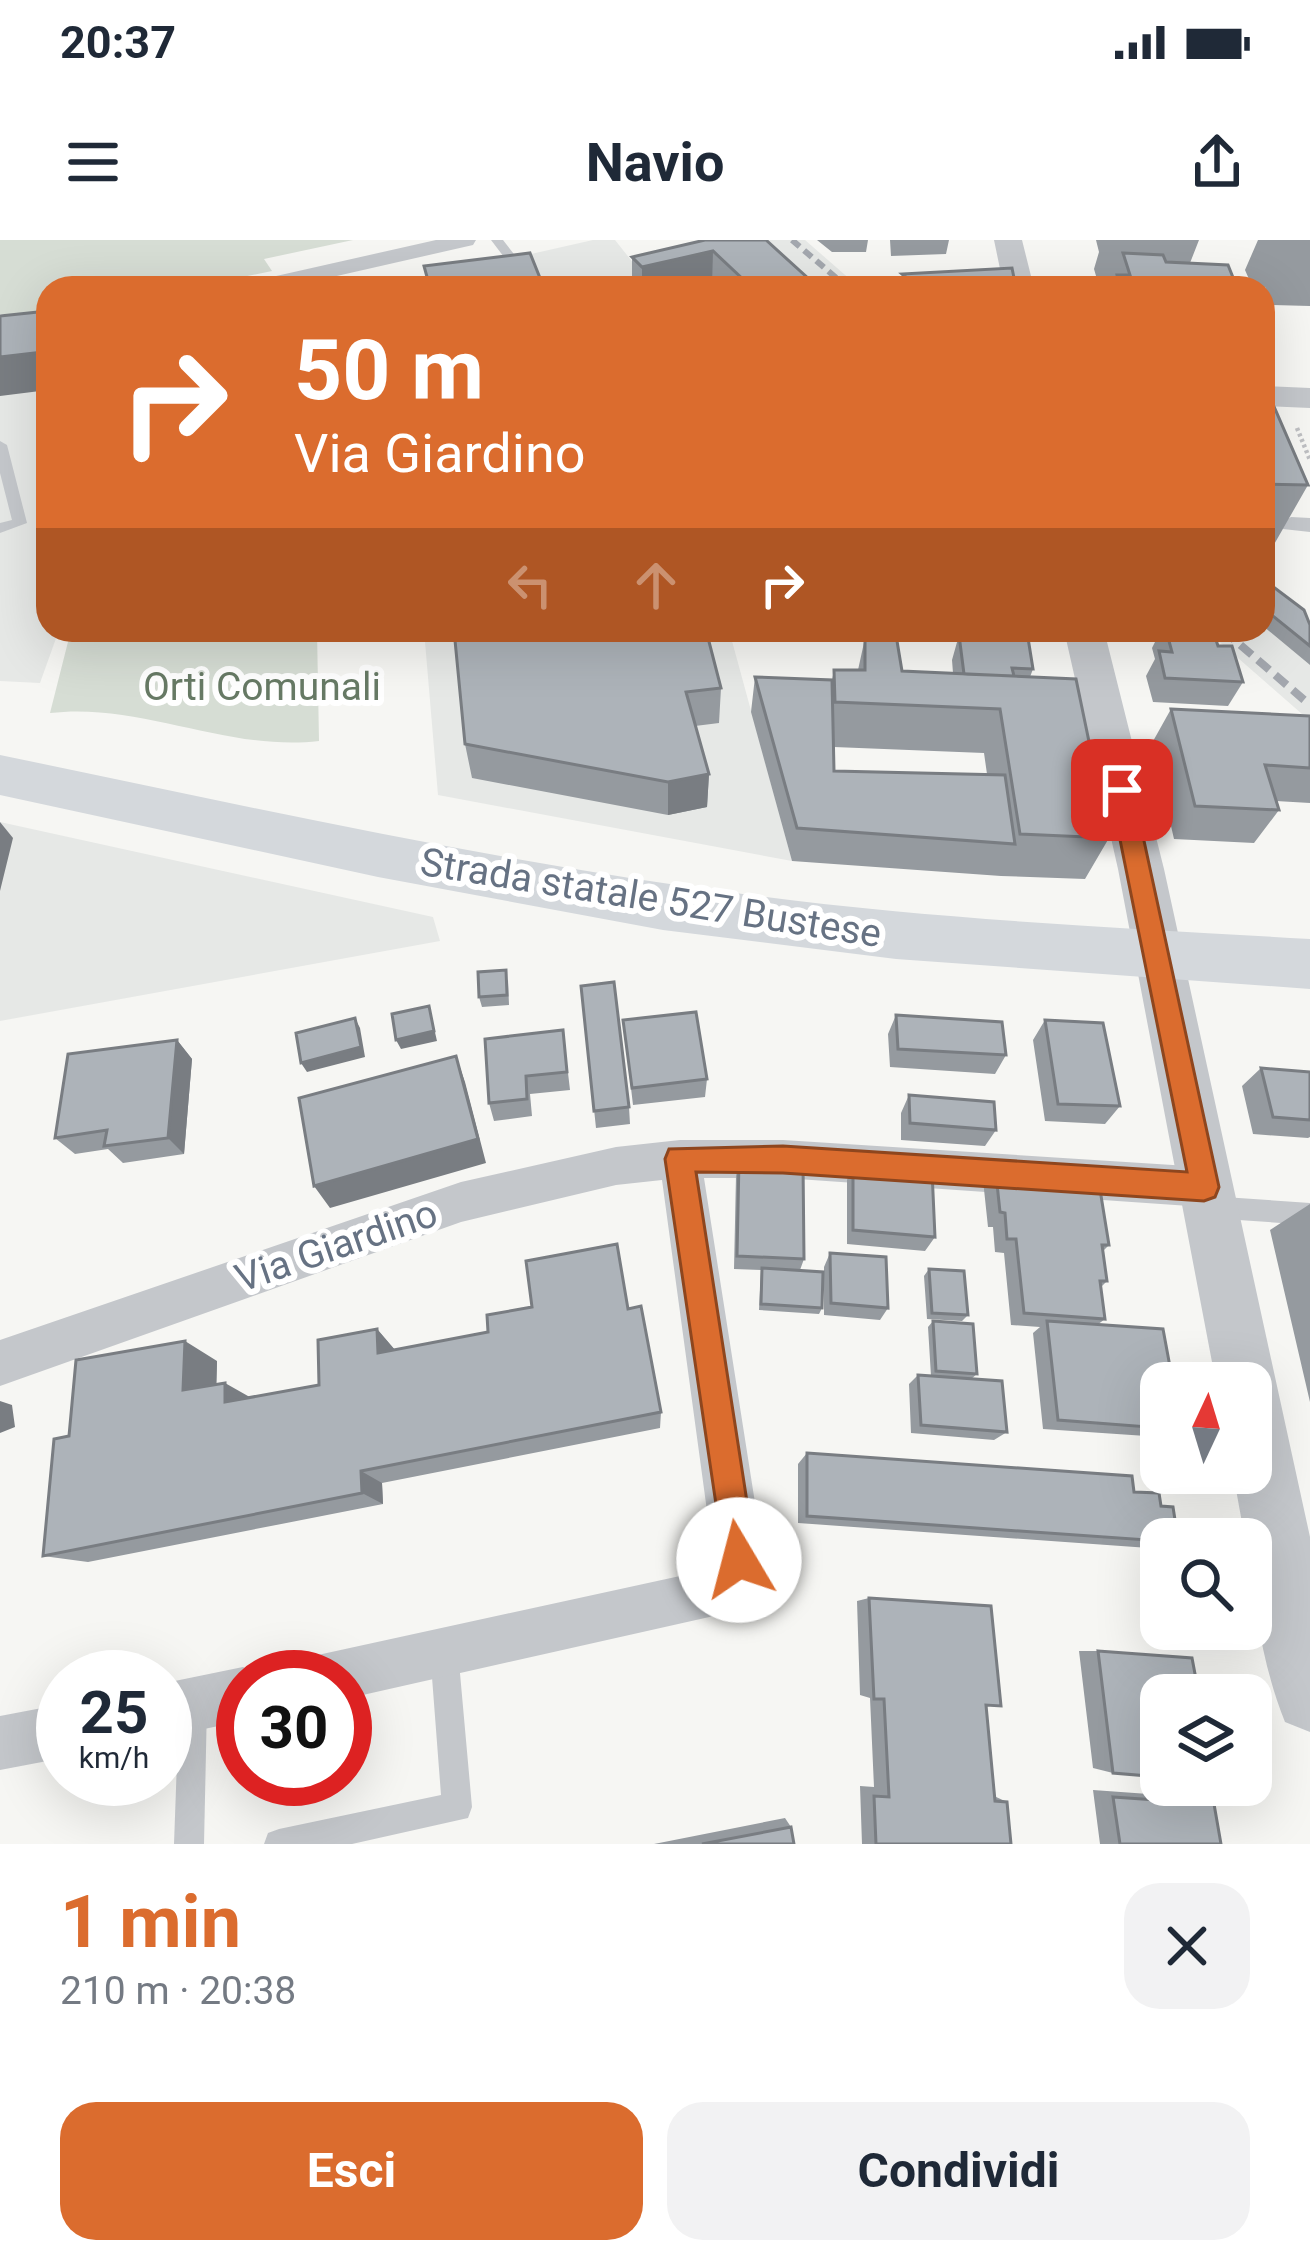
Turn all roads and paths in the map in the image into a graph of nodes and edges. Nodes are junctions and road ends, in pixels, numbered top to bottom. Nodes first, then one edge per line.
1 (465, 240) edge
2 (497, 240) edge
3 (1007, 240) edge
4 (512, 258) edge
5 (321, 276) edge
6 (1016, 276) edge
7 (1275, 397) edge
8 (1310, 398) edge
9 (1310, 424) edge
10 (0, 445) edge
11 (1310, 460) edge
12 (0, 528) edge
13 (1087, 642) edge
14 (0, 775) edge
15 (1310, 964) edge
16 (680, 1159) junction
17 (1207, 1197) junction
18 (1310, 1214) edge
19 (1242, 1362) edge
20 (0, 1363) edge
21 (1272, 1468) edge
22 (1294, 1532) edge
23 (444, 1652) junction
24 (372, 1667) edge
25 (1310, 1697) edge
26 (200, 1703) edge
27 (36, 1736) edge
28 (0, 1743) edge
29 (189, 1844) edge
30 (279, 1844) edge

1 - 5 street
2 - 4 lane
3 - 6 street
7 - 8 street
9 - 11 path
10 - 12 lane
13 - 17 street
14 - 15 main road, Strada statale 527 Bustese
16 - 17 street, Via Giardino
16 - 20 street, Via Giardino
16 - 23 street
17 - 18 lane
17 - 19 street
21 - 22 street
22 - 25 street
23 - 24 street
23 - 30 lane
26 - 29 lane
27 - 28 street

